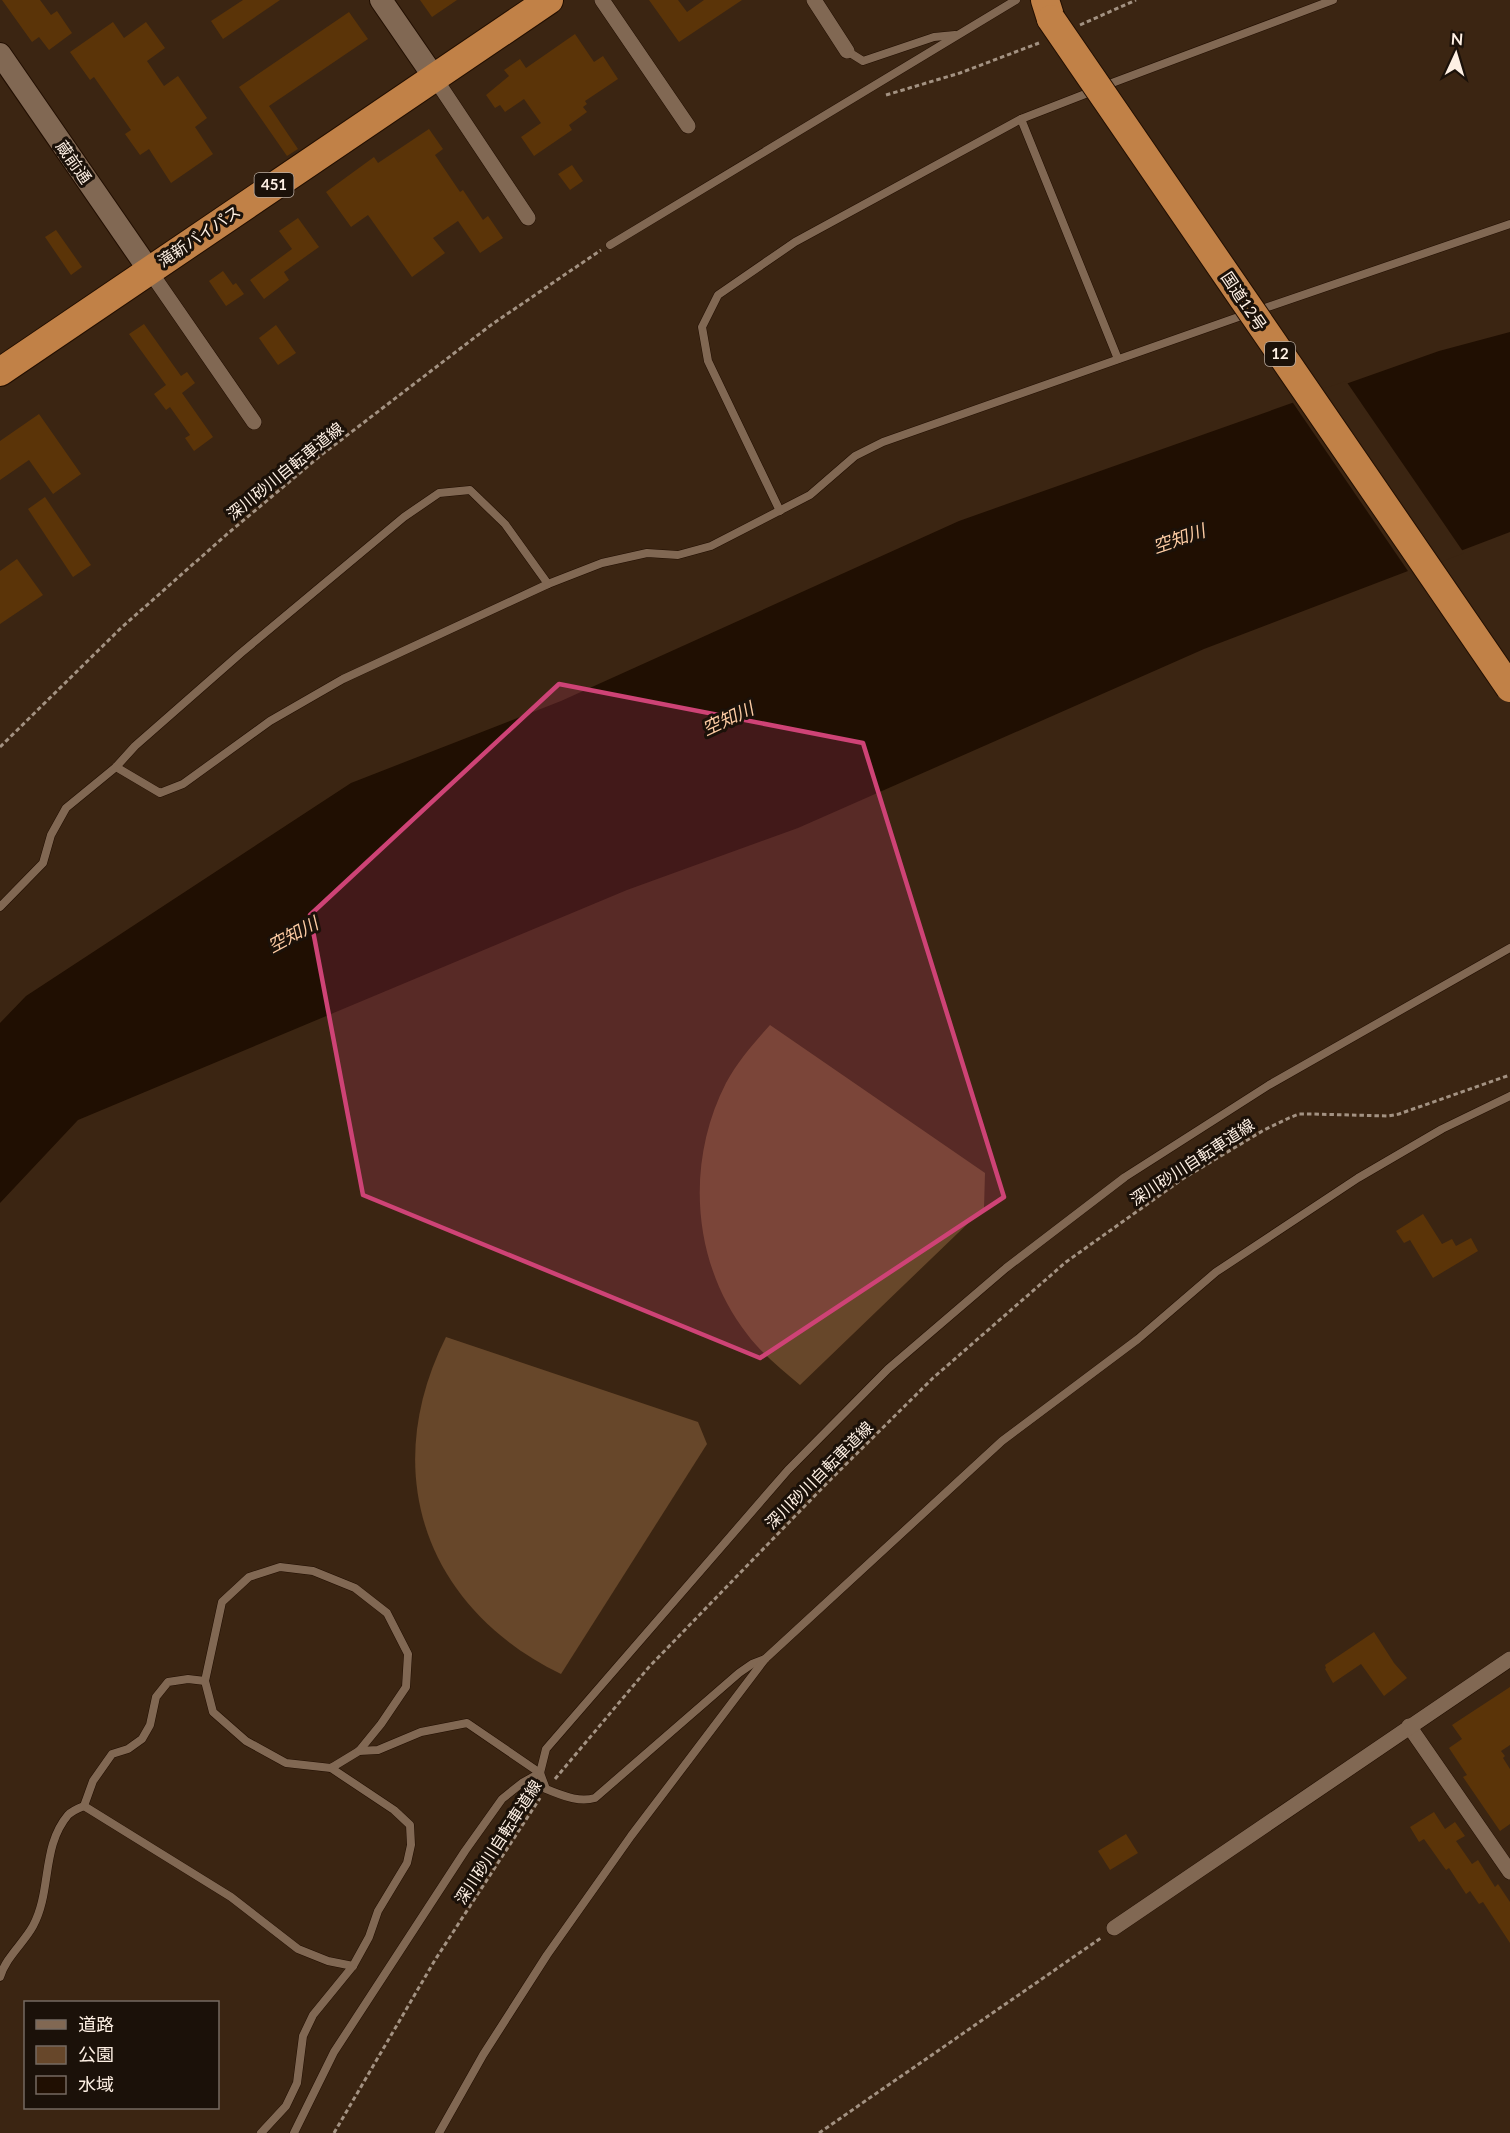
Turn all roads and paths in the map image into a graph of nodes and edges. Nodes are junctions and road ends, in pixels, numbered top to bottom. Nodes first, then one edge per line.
1 (381, 0) edge
2 (549, 0) edge
3 (602, 0) edge
4 (814, 0) edge
5 (1016, 0) edge
6 (1137, 0) edge
7 (1333, 0) edge
8 (1056, 16) edge
9 (959, 34) junction
10 (847, 51) joint
11 (0, 54) edge
12 (434, 77) junction
13 (868, 89) junction
14 (1021, 119) junction
15 (688, 126) dead end
16 (528, 218) dead end
17 (1510, 224) edge
18 (610, 245) joint
19 (149, 270) junction
20 (1118, 359) junction
21 (0, 372) edge
22 (254, 422) dead end
23 (780, 511) junction
24 (548, 584) junction
25 (1510, 655) edge
26 (1510, 688) edge
27 (0, 747) edge
28 (116, 767) junction
29 (0, 907) edge
30 (1510, 948) edge
31 (1510, 1075) edge
32 (1510, 1096) edge
33 (765, 1659) junction
34 (1510, 1659) edge
35 (205, 1681) junction
36 (1409, 1726) junction
37 (358, 1751) junction
38 (331, 1768) junction
39 (540, 1773) junction
40 (546, 1789) junction
41 (84, 1806) junction
42 (1510, 1872) edge
43 (1114, 1928) joint
44 (352, 1966) junction
45 (0, 1977) edge
46 (261, 2133) edge
47 (294, 2133) edge
48 (334, 2133) edge
49 (439, 2133) edge
50 (819, 2133) edge

1 - 12 street
2 - 12 highway, 滝新バイパス / 451
3 - 15 street
4 - 10 street
5 - 9 lane
6 - 8 path
7 - 14 lane
8 - 13 path
8 - 25 highway, 国道12号 / 12
8 - 26 highway, 国道12号 / 12, bridge
9 - 10 lane
9 - 13 lane
11 - 19 street, 蔵前通
12 - 16 street
12 - 19 highway, 滝新バイパス / 451
13 - 18 lane
14 - 20 lane
14 - 23 lane
17 - 20 lane
18 - 27 path, 深川砂川自転車道線
19 - 21 highway, 滝新バイパス / 451
19 - 22 street
20 - 23 lane
23 - 24 lane
24 - 28 lane
24 - 28 lane
28 - 29 lane
30 - 39 lane
31 - 40 path, 深川砂川自転車道線
32 - 33 lane
33 - 40 lane
33 - 49 lane
34 - 36 street
35 - 37 lane
35 - 38 lane
35 - 41 lane
36 - 42 street
36 - 43 street
37 - 38 lane
37 - 39 lane
38 - 44 lane
39 - 40 lane
39 - 47 lane
40 - 48 path, 深川砂川自転車道線
41 - 44 lane
41 - 45 lane
43 - 50 path
44 - 46 lane

